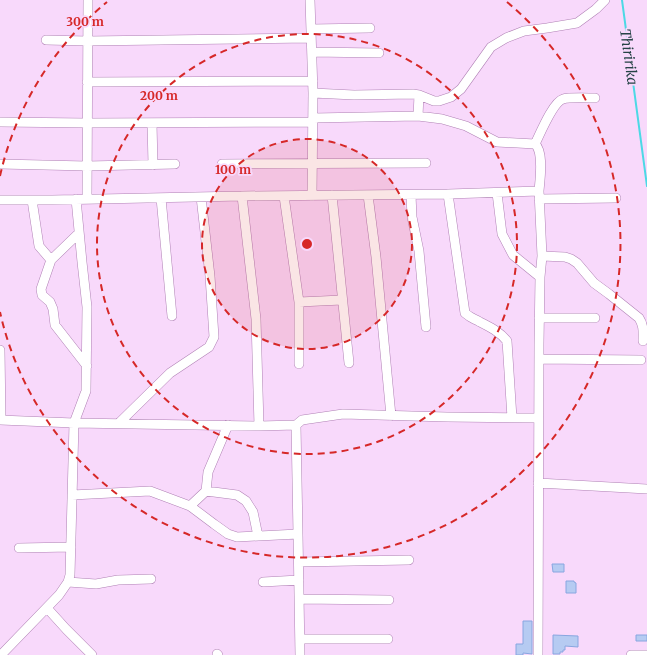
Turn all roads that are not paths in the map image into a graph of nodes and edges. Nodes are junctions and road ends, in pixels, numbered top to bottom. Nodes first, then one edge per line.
1 (88, 0) edge
2 (310, 0) edge
3 (605, 0) edge
4 (370, 28) dead end
5 (311, 34) junction
6 (46, 40) dead end
7 (88, 41) junction
8 (312, 52) junction
9 (379, 52) dead end
10 (87, 82) junction
11 (313, 82) junction
12 (313, 93) junction
13 (419, 95) junction
14 (595, 98) dead end
15 (418, 116) junction
16 (313, 120) junction
17 (0, 122) edge
18 (87, 123) junction
19 (152, 123) junction
20 (535, 144) junction
21 (312, 163) junction
22 (426, 163) dead end
23 (0, 164) edge
24 (175, 164) dead end
25 (222, 164) dead end
26 (153, 165) junction
27 (87, 166) junction
28 (496, 193) junction
29 (448, 194) junction
30 (332, 195) junction
31 (368, 195) junction
32 (411, 195) junction
33 (539, 195) junction
34 (242, 196) junction
35 (284, 196) junction
36 (312, 196) junction
37 (201, 197) junction
38 (161, 198) junction
39 (616, 198) dead end
40 (76, 199) junction
41 (87, 199) junction
42 (0, 200) edge
43 (32, 200) junction
44 (79, 233) junction
45 (542, 256) junction
46 (50, 260) junction
47 (540, 277) junction
48 (342, 300) junction
49 (299, 302) junction
50 (172, 316) dead end
51 (539, 318) junction
52 (595, 318) dead end
53 (426, 327) dead end
54 (643, 340) dead end
55 (0, 350) edge
56 (539, 359) junction
57 (641, 360) dead end
58 (349, 363) dead end
59 (299, 364) dead end
60 (87, 366) junction
61 (391, 416) junction
62 (512, 418) junction
63 (538, 418) junction
64 (1, 420) edge
65 (74, 423) junction
66 (119, 423) junction
67 (228, 425) junction
68 (296, 425) junction
69 (260, 426) junction
70 (538, 484) junction
71 (647, 489) edge
72 (206, 491) junction
73 (72, 495) junction
74 (190, 506) junction
75 (298, 534) junction
76 (258, 536) junction
77 (71, 547) junction
78 (19, 548) dead end
79 (409, 560) dead end
80 (299, 562) junction
81 (151, 579) dead end
82 (299, 580) junction
83 (68, 582) junction
84 (263, 582) dead end
85 (299, 599) junction
86 (389, 600) dead end
87 (47, 608) junction
88 (300, 640) junction
89 (388, 640) dead end
90 (1, 655) edge
91 (92, 655) edge
92 (300, 655) edge
93 (538, 655) edge
94 (631, 655) edge
95 (647, 655) edge

1 - 7 street
2 - 5 street
3 - 13 street
4 - 5 street
5 - 7 street
5 - 8 street
6 - 7 street
7 - 10 street
8 - 9 street
8 - 11 street
10 - 11 street
10 - 18 street
11 - 12 street
12 - 13 street
12 - 16 street
13 - 15 street
14 - 20 street
15 - 16 street
15 - 20 street
16 - 19 street
16 - 21 street
17 - 18 street
18 - 19 street
18 - 27 street
19 - 26 street
20 - 33 street
21 - 22 street
21 - 25 street
21 - 36 street
23 - 27 street
24 - 26 street
26 - 27 street
27 - 41 street
28 - 29 street
28 - 33 street
28 - 47 street
29 - 32 street
29 - 62 street
30 - 31 street
30 - 36 street
30 - 48 street
31 - 32 street
31 - 61 street
32 - 53 street
33 - 39 street
33 - 45 street
34 - 35 street
34 - 37 street
34 - 69 street
35 - 36 street
35 - 49 street
37 - 38 street
37 - 66 street
38 - 41 street
38 - 50 street
40 - 41 street
40 - 43 street
40 - 44 street
42 - 43 street
43 - 46 street
44 - 46 street
44 - 60 street
45 - 47 street
45 - 54 street
46 - 60 street
47 - 51 street
48 - 49 street
48 - 58 street
49 - 59 street
51 - 52 street
51 - 56 street
55 - 64 street
56 - 57 street
56 - 63 street
60 - 65 street
61 - 62 street
61 - 68 street
62 - 63 street
63 - 70 street
64 - 65 street
65 - 66 street
65 - 73 street
66 - 67 street
67 - 69 street
67 - 72 street
68 - 69 street
68 - 75 street
70 - 71 street
70 - 93 street
72 - 74 street
72 - 76 street
73 - 74 street
73 - 77 street
74 - 76 street
75 - 76 street
75 - 80 street
77 - 78 street
77 - 83 street
79 - 80 street
80 - 82 street
81 - 83 street
82 - 84 street
82 - 85 street
83 - 87 street
85 - 86 street
85 - 88 street
87 - 90 street
87 - 91 street
88 - 89 street
88 - 92 street
94 - 95 street

